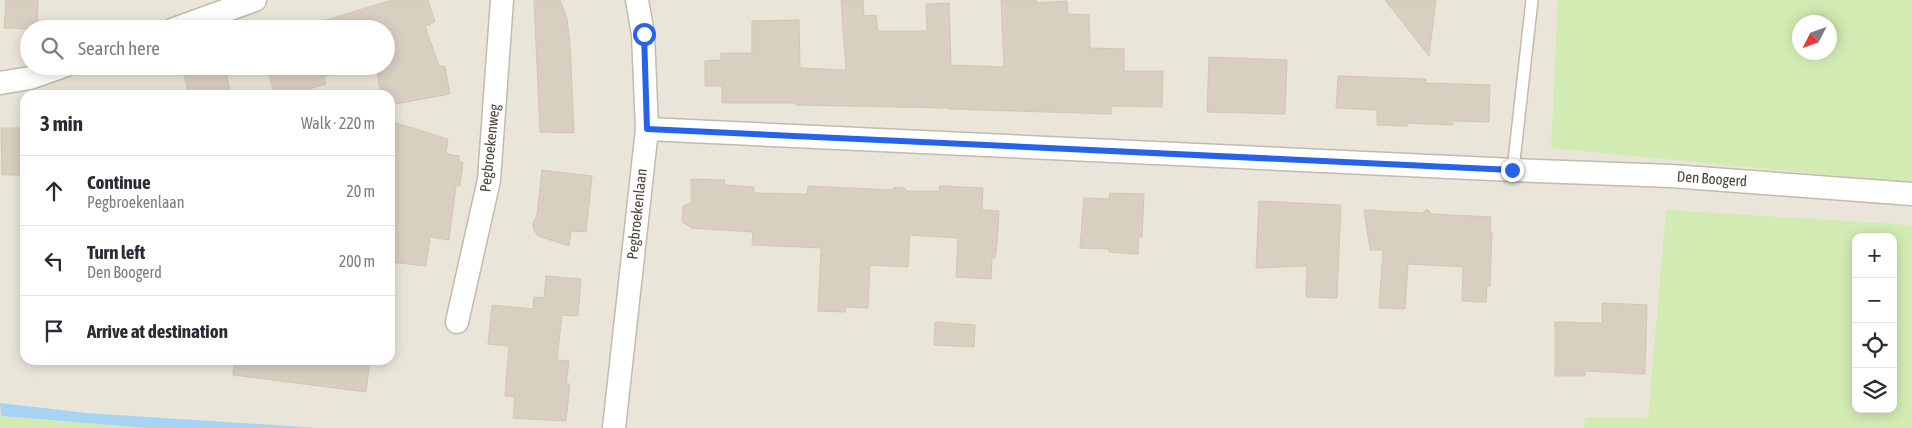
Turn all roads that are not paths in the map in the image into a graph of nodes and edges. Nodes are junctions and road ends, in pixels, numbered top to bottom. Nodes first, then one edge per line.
1 (255, 0) edge
2 (502, 0) edge
3 (637, 0) edge
4 (1532, 0) edge
5 (199, 20) edge
6 (38, 75) edge
7 (0, 83) edge
8 (647, 129) junction
9 (1512, 170) junction
10 (1912, 194) edge
11 (457, 322) dead end
12 (614, 428) edge

1 - 5 street
2 - 11 street, Pegbroekenweg
3 - 8 street, Pegbroekenlaan
4 - 9 lane
6 - 7 street
8 - 9 street, Den Boogerd
8 - 12 street, Pegbroekenlaan
9 - 10 street, Den Boogerd

